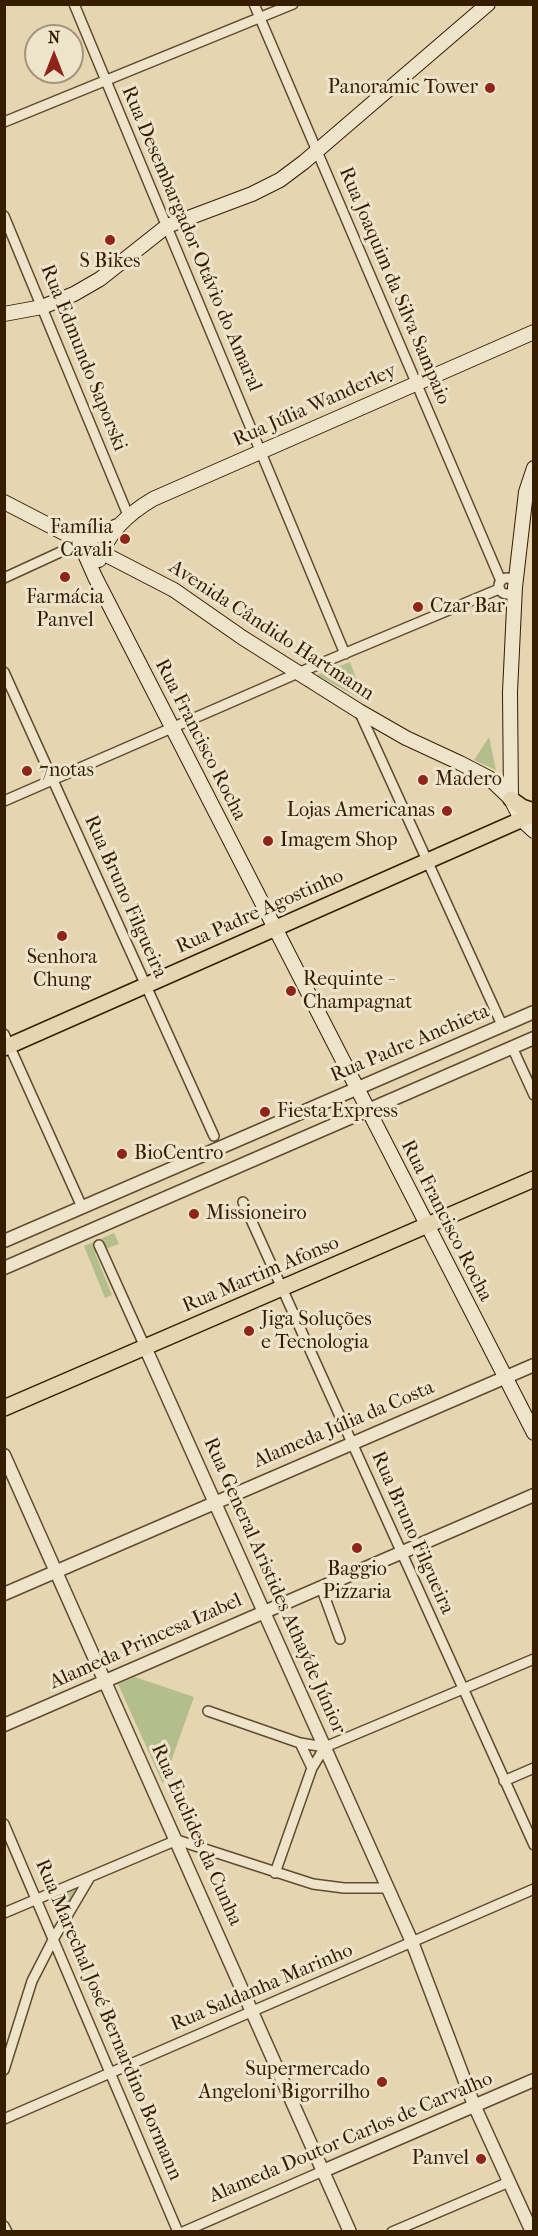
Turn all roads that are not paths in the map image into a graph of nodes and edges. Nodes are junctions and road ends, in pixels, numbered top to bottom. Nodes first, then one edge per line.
1 (74, 4) edge
2 (254, 4) edge
3 (293, 4) edge
4 (488, 4) edge
5 (260, 18) junction
6 (106, 81) junction
7 (4, 122) edge
8 (317, 151) junction
9 (4, 216) edge
10 (166, 226) junction
11 (42, 307) junction
12 (4, 314) edge
13 (534, 332) edge
14 (416, 383) junction
15 (260, 451) junction
16 (534, 468) edge
17 (4, 502) edge
18 (124, 520) junction
19 (80, 543) junction
20 (101, 553) junction
21 (95, 577) junction
22 (4, 578) edge
23 (500, 585) junction
24 (515, 587) junction
25 (345, 654) junction
26 (4, 672) edge
27 (298, 673) junction
28 (359, 711) junction
29 (172, 728) junction
30 (53, 780) junction
31 (511, 799) junction
32 (4, 801) edge
33 (529, 814) edge
34 (534, 831) edge
35 (427, 861) junction
36 (275, 928) junction
37 (146, 986) junction
38 (534, 1012) edge
39 (502, 1025) junction
40 (534, 1038) edge
41 (6, 1043) edge
42 (512, 1047) junction
43 (357, 1088) junction
44 (534, 1095) edge
45 (368, 1110) junction
46 (214, 1136) dead end
47 (534, 1179) edge
48 (243, 1202) dead end
49 (82, 1207) junction
50 (427, 1226) junction
51 (4, 1241) edge
52 (99, 1245) dead end
53 (4, 1268) edge
54 (282, 1288) junction
55 (145, 1347) junction
56 (534, 1365) edge
57 (505, 1377) junction
58 (4, 1408) edge
59 (534, 1433) edge
60 (352, 1443) junction
61 (4, 1455) edge
62 (534, 1495) edge
63 (215, 1503) junction
64 (401, 1552) junction
65 (57, 1571) junction
66 (321, 1587) junction
67 (4, 1594) edge
68 (264, 1612) junction
69 (340, 1639) dead end
70 (534, 1659) edge
71 (106, 1681) junction
72 (463, 1689) junction
73 (208, 1711) dead end
74 (4, 1725) edge
75 (300, 1743) junction
76 (325, 1747) junction
77 (312, 1768) junction
78 (534, 1768) edge
79 (504, 1781) junction
80 (4, 1824) edge
81 (177, 1840) junction
82 (534, 1845) edge
83 (275, 1873) junction
84 (90, 1877) junction
85 (388, 1888) junction
86 (534, 1890) edge
87 (37, 1899) junction
88 (4, 1912) edge
89 (54, 1938) junction
90 (412, 1942) junction
91 (253, 2012) junction
92 (4, 2070) edge
93 (111, 2073) junction
94 (534, 2080) edge
95 (474, 2106) junction
96 (4, 2119) edge
97 (323, 2171) junction
98 (510, 2182) junction
99 (4, 2226) edge
100 (7, 2232) edge
101 (178, 2232) edge
102 (183, 2232) edge
103 (350, 2232) edge
104 (392, 2232) edge
105 (532, 2232) edge

1 - 6 street, Rua Desembargador Otávio do Amaral
2 - 5 street, Rua Joaquim da Silva Sampaio
3 - 5 street
4 - 8 main road
5 - 6 street
5 - 8 street, Rua Joaquim da Silva Sampaio
6 - 7 street
6 - 10 street, Rua Desembargador Otávio do Amaral
8 - 10 main road
8 - 14 street, Rua Joaquim da Silva Sampaio
9 - 11 street, Rua Edmundo Saporski
10 - 11 main road
10 - 15 street, Rua Desembargador Otávio do Amaral
11 - 12 main road
11 - 18 street, Rua Edmundo Saporski
13 - 14 main road, Rua Júlia Wanderley
14 - 15 main road, Rua Júlia Wanderley
14 - 23 street, Rua Joaquim da Silva Sampaio
15 - 18 main road, Rua Júlia Wanderley
15 - 25 street, Rua Desembargador Otávio do Amaral
16 - 24 main road
17 - 19 main road, Avenida Cândido Hartmann
18 - 19 main road, Rua Júlia Wanderley
18 - 20 main road, Rua Júlia Wanderley
19 - 20 main road, Avenida Cândido Hartmann
19 - 21 main road, Rua Francisco Rocha
19 - 22 street, Rua Júlia Wanderley
20 - 21 main road
20 - 27 main road, Avenida Cândido Hartmann
21 - 29 main road, Rua Francisco Rocha
23 - 24 street
23 - 25 street
24 - 31 main road
25 - 27 street
26 - 30 street, Rua Bruno Filgueira
27 - 28 main road, Avenida Cândido Hartmann
27 - 29 street
28 - 31 main road, Avenida Cândido Hartmann
28 - 35 street
29 - 30 street
29 - 36 main road, Rua Francisco Rocha
30 - 32 street
30 - 37 street, Rua Bruno Filgueira
31 - 33 main road
33 - 34 main road
33 - 35 main road, Rua Padre Agostinho
35 - 36 main road, Rua Padre Agostinho
35 - 39 street
36 - 37 main road, Rua Padre Agostinho
36 - 43 main road, Rua Francisco Rocha
37 - 41 main road, Rua Padre Agostinho
37 - 46 street, Rua Bruno Filgueira
38 - 39 street, Rua Padre Anchieta
39 - 43 street, Rua Padre Anchieta
40 - 42 street
41 - 49 street
42 - 44 street
42 - 45 street
43 - 45 main road, Rua Francisco Rocha
43 - 49 street, Rua Padre Anchieta
45 - 50 main road, Rua Francisco Rocha
45 - 53 street
47 - 50 main road, Rua Martim Afonso
48 - 54 street, Rua Bruno Filgueira
49 - 51 street, Rua Padre Anchieta
50 - 54 main road, Rua Martim Afonso
50 - 57 main road, Rua Francisco Rocha
52 - 55 street, Rua General Aristides Athaýde Júnior
54 - 55 main road, Rua Martim Afonso
54 - 60 street, Rua Bruno Filgueira
55 - 58 main road, Rua Martim Afonso
55 - 63 street, Rua General Aristides Athaýde Júnior
56 - 57 street, Alameda Júlia da Costa
57 - 59 main road, Rua Francisco Rocha
57 - 60 street, Alameda Júlia da Costa
60 - 63 street, Alameda Júlia da Costa
60 - 64 street, Rua Bruno Filgueira
61 - 65 street, Rua Euclides da Cunha
62 - 64 street, Alameda Princesa Izabel
63 - 65 street, Alameda Júlia da Costa
63 - 68 street, Rua General Aristides Athaýde Júnior
64 - 66 street, Alameda Princesa Izabel
64 - 72 street, Rua Bruno Filgueira
65 - 67 street, Alameda Júlia da Costa
65 - 71 street, Rua Euclides da Cunha
66 - 68 street, Alameda Princesa Izabel
66 - 69 street
68 - 71 street, Alameda Princesa Izabel
68 - 76 street, Rua General Aristides Athaýde Júnior
70 - 72 street
71 - 74 street, Alameda Princesa Izabel
71 - 81 street, Rua Euclides da Cunha
72 - 76 street
72 - 79 street, Rua Bruno Filgueira
73 - 75 street
75 - 76 street
75 - 77 street
76 - 77 street
76 - 85 street, Rua General Aristides Athaýde Júnior
77 - 83 street
78 - 79 street
79 - 82 street, Rua Bruno Filgueira
80 - 87 street, Rua Marechal José Bernardino Bormann
81 - 83 street
81 - 84 street
81 - 91 street, Rua Euclides da Cunha
83 - 85 street
84 - 87 street
84 - 89 street
85 - 90 street, Rua General Aristides Athaýde Júnior
86 - 90 street, Rua Saldanha Marinho
87 - 88 street
87 - 89 street, Rua Marechal José Bernardino Bormann
89 - 92 street
89 - 93 street, Rua Marechal José Bernardino Bormann
90 - 91 street, Rua Saldanha Marinho
90 - 95 street, Rua General Aristides Athaýde Júnior
91 - 93 street, Rua Saldanha Marinho
91 - 97 street, Rua Euclides da Cunha
93 - 96 street, Rua Saldanha Marinho
93 - 101 street, Rua Marechal José Bernardino Bormann
94 - 95 street, Alameda Doutor Carlos de Carvalho
95 - 97 street, Alameda Doutor Carlos de Carvalho
95 - 98 street, Rua General Aristides Athaýde Júnior
97 - 102 street, Alameda Doutor Carlos de Carvalho
97 - 103 street, Rua Euclides da Cunha
98 - 104 street
98 - 105 street, Rua General Aristides Athaýde Júnior
99 - 100 street

